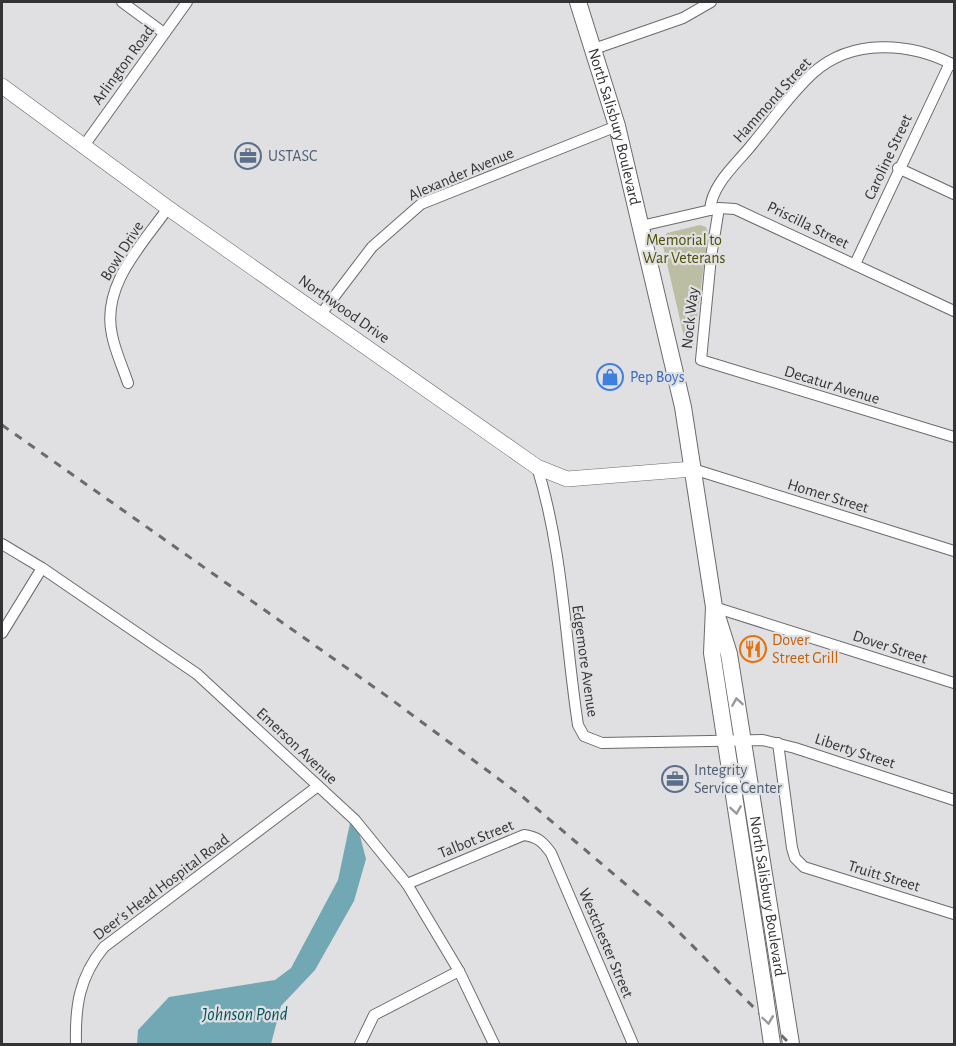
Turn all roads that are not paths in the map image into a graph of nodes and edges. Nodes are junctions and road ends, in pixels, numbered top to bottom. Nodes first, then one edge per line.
1 (122, 2) edge
2 (187, 2) edge
3 (578, 2) edge
4 (711, 2) edge
5 (164, 33) junction
6 (594, 49) junction
7 (952, 64) edge
8 (2, 86) edge
9 (617, 126) junction
10 (83, 147) junction
11 (898, 168) junction
12 (954, 194) edge
13 (168, 208) junction
14 (715, 209) junction
15 (641, 226) junction
16 (855, 264) junction
17 (954, 311) edge
18 (321, 314) junction
19 (701, 360) joint
20 (128, 383) dead end
21 (954, 437) edge
22 (537, 467) junction
23 (693, 469) junction
24 (2, 544) edge
25 (954, 551) edge
26 (42, 568) junction
27 (714, 607) junction
28 (2, 633) edge
29 (954, 683) edge
30 (744, 739) junction
31 (726, 740) junction
32 (778, 743) junction
33 (318, 786) junction
34 (954, 800) edge
35 (551, 853) joint
36 (407, 884) junction
37 (954, 914) edge
38 (459, 971) junction
39 (76, 1044) edge
40 (360, 1044) edge
41 (494, 1044) edge
42 (633, 1044) edge
43 (772, 1044) edge
44 (791, 1044) edge

1 - 5 street
2 - 5 street, Arlington Road
3 - 6 main road, North Salisbury Boulevard
4 - 6 street
5 - 10 street, Arlington Road
6 - 9 main road, North Salisbury Boulevard
7 - 11 street, Caroline Street
7 - 14 street, Hammond Street
8 - 10 street, Northwood Drive
9 - 15 main road, North Salisbury Boulevard
9 - 18 street, Alexander Avenue
10 - 13 street, Northwood Drive
11 - 12 street
11 - 16 street, Caroline Street
13 - 18 street, Northwood Drive
13 - 20 street, Bowl Drive
14 - 15 street, Priscilla Street
14 - 16 street, Priscilla Street
14 - 19 street, Nock Way
15 - 23 main road, North Salisbury Boulevard
16 - 17 street, Priscilla Street
18 - 22 street, Northwood Drive
19 - 21 street, Decatur Avenue
22 - 23 street, Northwood Drive
22 - 31 street, Edgemore Avenue
23 - 25 street, Homer Street
23 - 27 main road, North Salisbury Boulevard
24 - 26 street, Emerson Avenue
26 - 28 street
26 - 33 street, Emerson Avenue
27 - 29 street, Dover Street
30 -> 27 main road, North Salisbury Boulevard
27 - 31 main road, North Salisbury Boulevard
30 - 31 street, Edgemore Avenue
30 - 32 street, Liberty Street
30 - 44 main road, North Salisbury Boulevard
31 -> 43 main road, North Salisbury Boulevard, bridge
32 - 34 street, Liberty Street
32 - 37 street, Truitt Street
33 - 36 street, Emerson Avenue
33 - 39 street, Deer's Head Hospital Road
35 - 36 street, Talbot Street
35 - 42 street, Westchester Street
36 - 38 street, Emerson Avenue
38 - 40 street
38 - 41 street, Emerson Avenue

